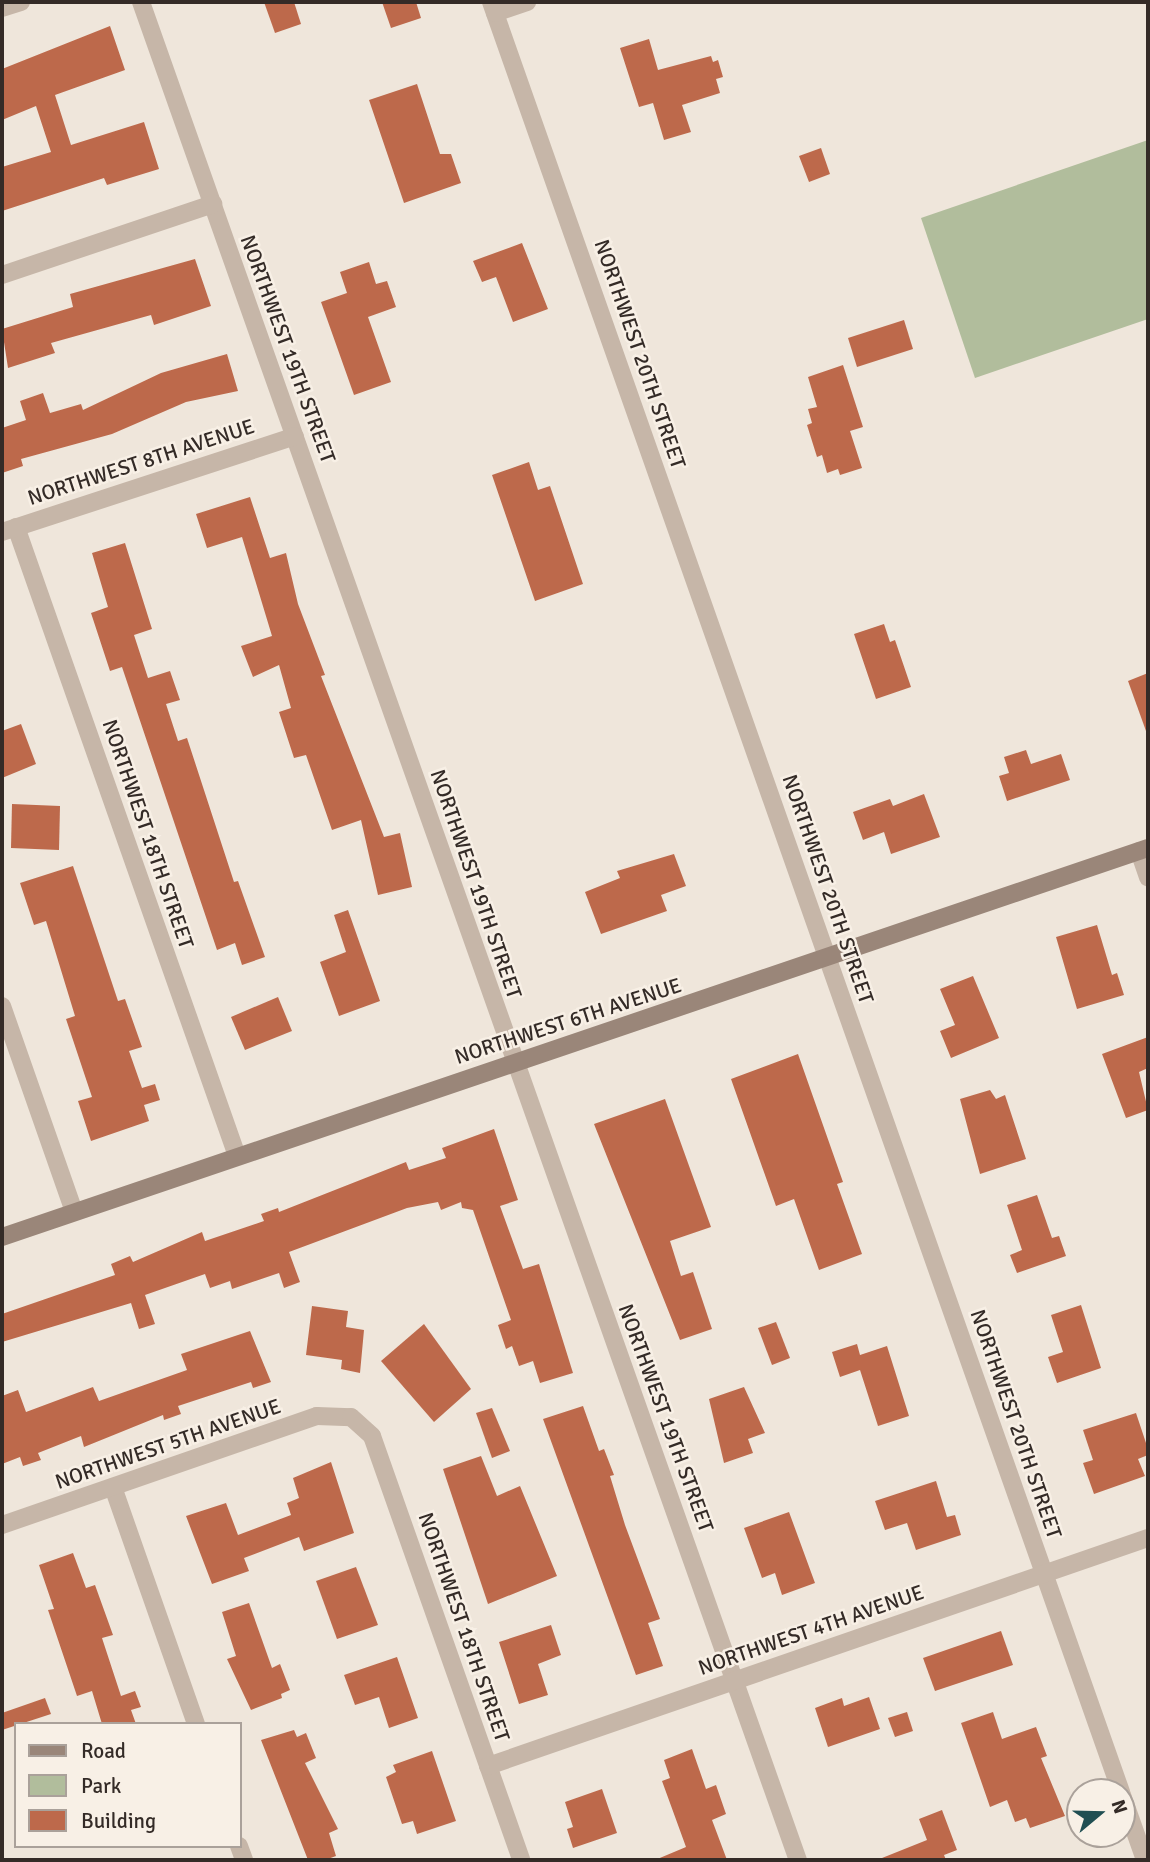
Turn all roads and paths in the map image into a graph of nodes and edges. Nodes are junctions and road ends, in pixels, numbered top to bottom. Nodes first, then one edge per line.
1 (21, 2) edge
2 (141, 2) edge
3 (527, 2) edge
4 (493, 7) edge
5 (2, 8) edge
6 (213, 204) junction
7 (2, 275) edge
8 (295, 436) junction
9 (9, 530) edge
10 (1144, 849) edge
11 (1148, 877) edge
12 (828, 958) junction
13 (2, 1006) edge
14 (514, 1062) junction
15 (237, 1156) junction
16 (74, 1212) junction
17 (2, 1237) edge
18 (351, 1418) joint
19 (113, 1487) junction
20 (2, 1525) edge
21 (1148, 1538) edge
22 (1044, 1574) junction
23 (736, 1680) junction
24 (195, 1722) edge
25 (488, 1766) junction
26 (1116, 1778) edge
27 (1136, 1835) edge
28 (521, 1860) edge
29 (798, 1860) edge
30 (1145, 1860) edge

1 - 5 street
2 - 6 street, NORTHWEST 19TH STREET
3 - 4 street
4 - 12 street, NORTHWEST 20TH STREET
6 - 7 street
6 - 8 street, NORTHWEST 19TH STREET
8 - 9 street, NORTHWEST 8TH AVENUE
8 - 14 street, NORTHWEST 19TH STREET
9 - 15 street, NORTHWEST 18TH STREET
10 - 11 street
10 - 12 street, NORTHWEST 6TH AVENUE
12 - 14 street, NORTHWEST 6TH AVENUE
12 - 22 street, NORTHWEST 20TH STREET
13 - 16 street
14 - 15 street, NORTHWEST 6TH AVENUE
14 - 23 street, NORTHWEST 19TH STREET
15 - 16 street, NORTHWEST 6TH AVENUE
16 - 17 street, NORTHWEST 6TH AVENUE
18 - 19 street, NORTHWEST 5TH AVENUE
18 - 25 street, NORTHWEST 18TH STREET
19 - 20 street, NORTHWEST 5TH AVENUE
19 - 24 street
21 - 22 street, NORTHWEST 4TH AVENUE
22 - 23 street, NORTHWEST 4TH AVENUE
22 - 26 street, NORTHWEST 20TH STREET
23 - 25 street, NORTHWEST 4TH AVENUE
23 - 29 street, NORTHWEST 19TH STREET
25 - 28 street, NORTHWEST 18TH STREET
27 - 30 street, NORTHWEST 20TH STREET

